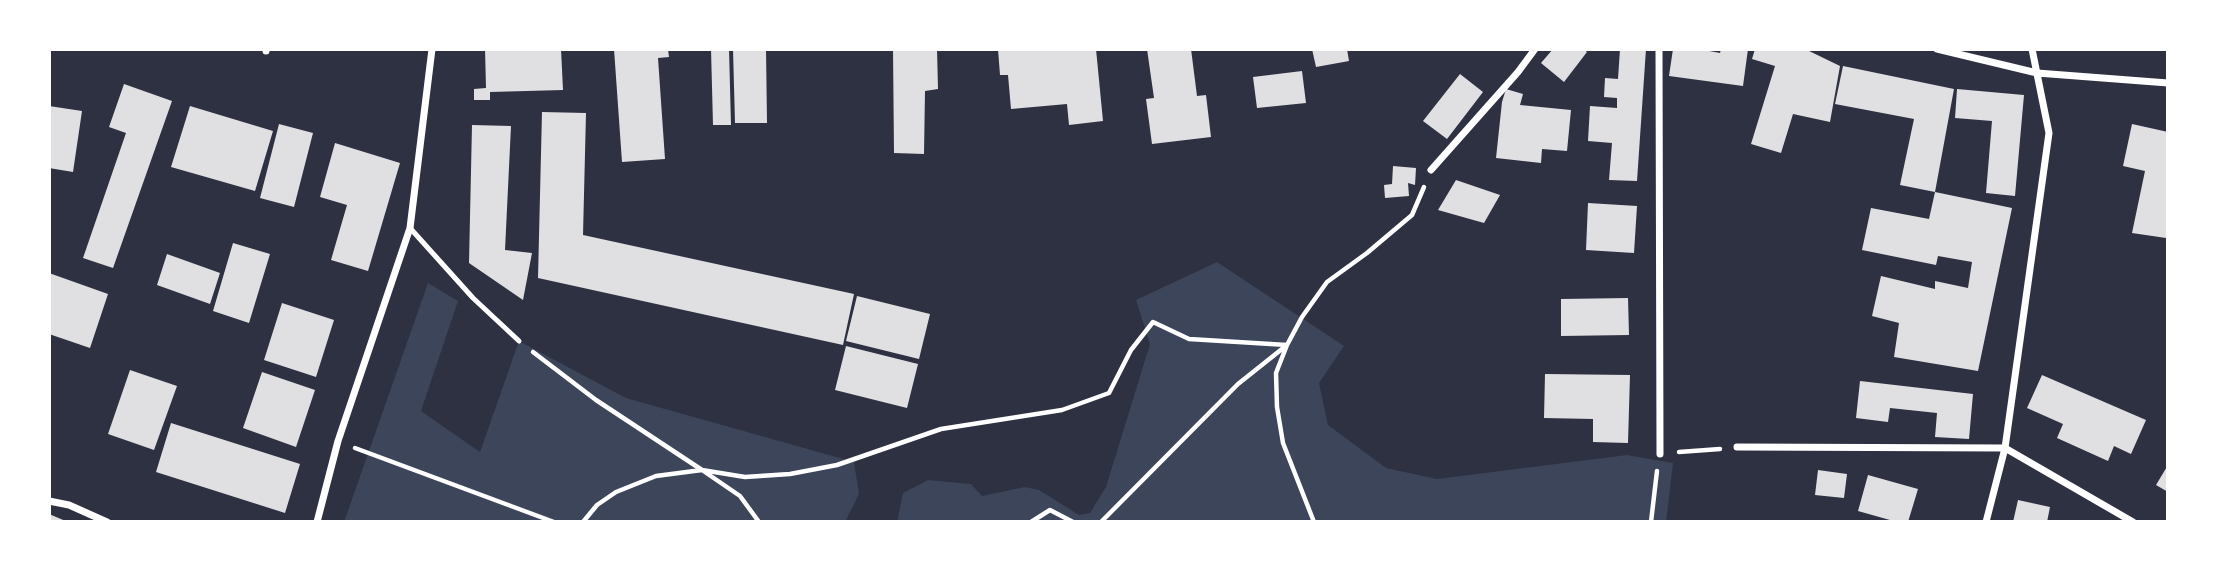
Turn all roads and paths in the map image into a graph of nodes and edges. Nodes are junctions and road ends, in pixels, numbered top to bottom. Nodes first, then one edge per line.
1 (432, 49) edge
2 (1535, 49) edge
3 (1658, 49) edge
4 (1937, 49) edge
5 (2032, 49) edge
6 (2037, 73) junction
7 (2168, 83) edge
8 (1431, 170) joint
9 (410, 228) junction
10 (519, 341) joint
11 (1287, 345) junction
12 (338, 441) junction
13 (1737, 447) joint
14 (2006, 448) junction
15 (1660, 454) junction
16 (702, 470) junction
17 (49, 501) edge
18 (107, 522) edge
19 (317, 522) edge
20 (554, 522) edge
21 (583, 522) edge
22 (759, 522) edge
23 (1031, 522) edge
24 (1073, 522) edge
25 (1101, 522) edge
26 (1314, 522) edge
27 (1651, 522) edge
28 (1986, 522) edge
29 (2133, 522) edge

1 - 9 street
2 - 8 street
3 - 15 street
4 - 6 street
5 - 6 street
6 - 7 street
6 - 14 street
8 - 11 path
9 - 10 lane
9 - 12 street
10 - 16 path
11 - 16 path
11 - 25 path
11 - 26 path
12 - 19 street
12 - 20 path
13 - 14 street
13 - 15 path
14 - 28 street
14 - 29 street
15 - 27 path
16 - 21 path
16 - 22 path
17 - 18 street
23 - 24 path

